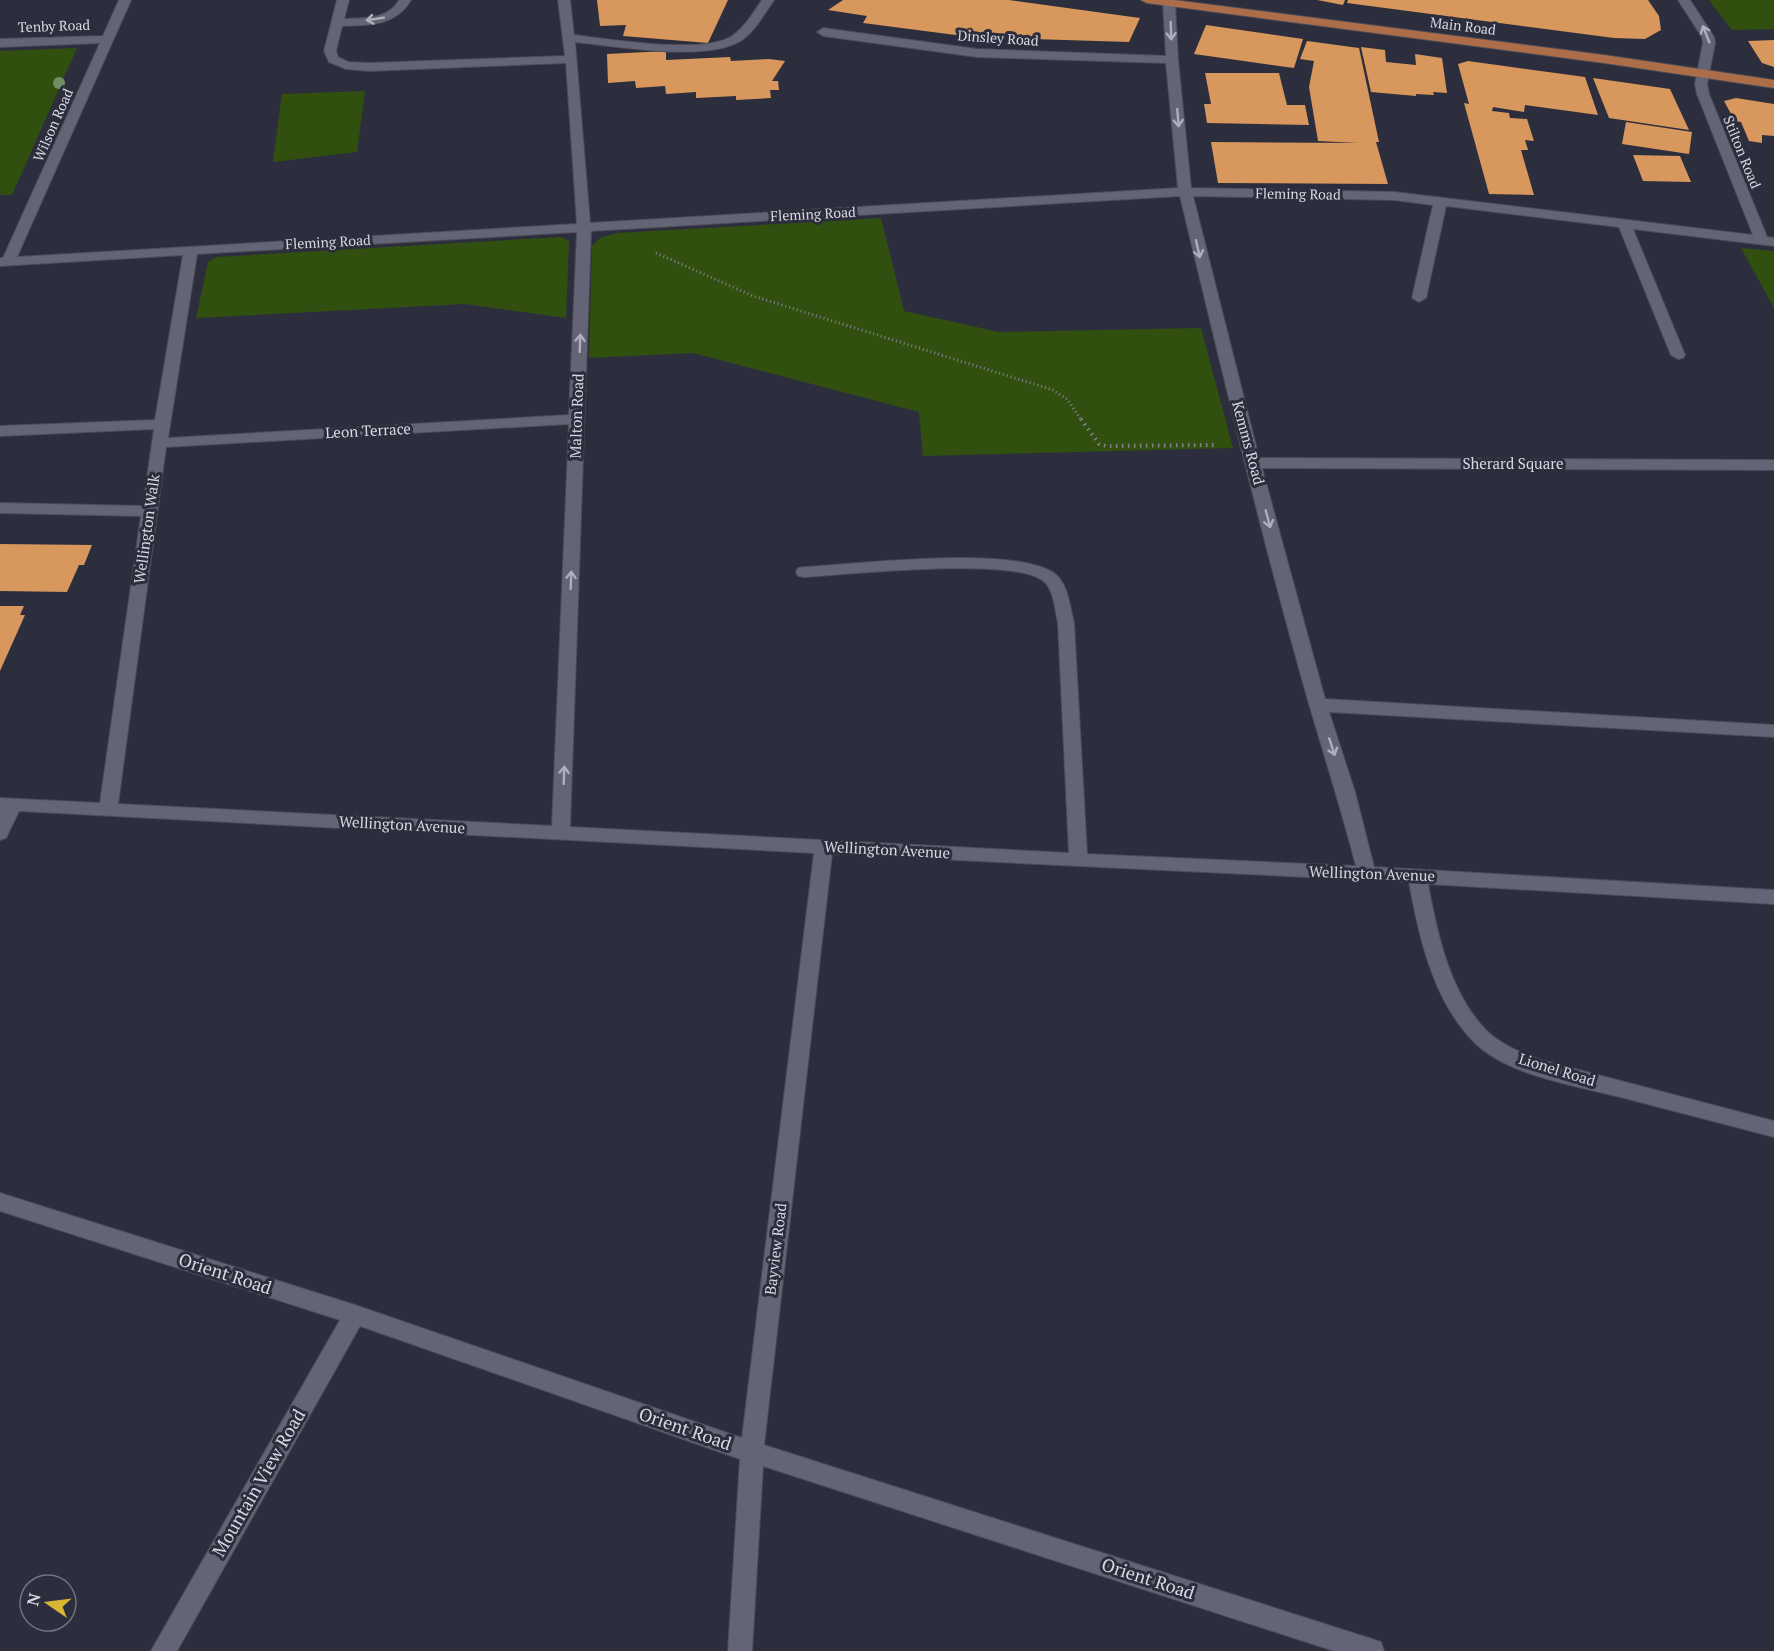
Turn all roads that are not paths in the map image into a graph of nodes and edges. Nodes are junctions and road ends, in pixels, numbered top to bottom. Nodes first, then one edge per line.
1 (125, 0) edge
2 (342, 0) edge
3 (405, 0) edge
4 (564, 0) edge
5 (768, 0) edge
6 (1147, 0) edge
7 (1684, 0) edge
8 (1169, 3) junction
9 (336, 23) junction
10 (823, 32) dead end
11 (568, 38) junction
12 (108, 39) junction
13 (0, 43) edge
14 (570, 59) junction
15 (1172, 60) junction
16 (1703, 73) junction
17 (1774, 84) edge
18 (1185, 192) junction
19 (1440, 202) junction
20 (1625, 225) junction
21 (584, 228) junction
22 (1768, 242) edge
23 (191, 250) junction
24 (4, 262) edge
25 (1419, 297) dead end
26 (1677, 355) dead end
27 (577, 419) junction
28 (162, 424) junction
29 (0, 431) edge
30 (159, 443) junction
31 (1253, 463) junction
32 (1774, 465) edge
33 (0, 507) edge
34 (149, 512) junction
35 (804, 572) dead end
36 (1318, 705) junction
37 (1774, 731) edge
38 (7, 804) edge
39 (108, 809) junction
40 (0, 833) edge
41 (561, 833) junction
42 (824, 847) junction
43 (1078, 861) junction
44 (1367, 874) junction
45 (1417, 876) junction
46 (1774, 897) edge
47 (1774, 1129) edge
48 (0, 1202) edge
49 (355, 1315) junction
50 (752, 1452) junction
51 (163, 1651) edge
52 (740, 1651) edge
53 (1372, 1651) edge

1 - 12 street, Wilson Road
2 - 9 street
3 -> 9 street
4 - 11 street, Malton Road
5 - 11 street
6 - 8 main road, Main Road
16 -> 7 street, Stilton Road
8 -> 15 street, Kemms Road
8 - 16 main road, Main Road
9 - 14 street
10 - 15 street, Dinsley Road
11 - 14 street, Malton Road
12 - 13 street, Tenby Road
12 - 24 street, Wilson Road
14 - 21 street, Malton Road
15 -> 18 street, Kemms Road
16 - 17 main road, Main Road
16 - 22 street, Stilton Road
18 - 19 street, Fleming Road
18 - 21 street, Fleming Road
18 -> 31 street, Kemms Road
19 - 20 street, Fleming Road
19 - 25 street
20 - 22 street, Fleming Road
20 - 26 street
21 - 23 street, Fleming Road
27 -> 21 street, Malton Road
23 - 24 street, Fleming Road
23 - 28 street, Wellington Walk
27 - 30 street, Leon Terrace
41 -> 27 street, Malton Road
28 - 29 street
28 - 30 street, Wellington Walk
30 - 34 street, Wellington Walk
31 - 32 street, Sherard Square
31 -> 36 street, Kemms Road
33 - 34 street
34 - 39 street, Wellington Walk
35 - 43 street
36 - 37 street
36 -> 44 street, Kemms Road
38 - 39 street, Wellington Avenue
38 - 40 street
39 - 41 street, Wellington Avenue
41 - 42 street, Wellington Avenue
42 - 43 street, Wellington Avenue
42 - 50 street, Bayview Road
43 - 44 street, Wellington Avenue
44 - 45 street, Wellington Avenue
45 - 46 street, Wellington Avenue
45 - 47 street, Lionel Road
48 - 49 street, Orient Road
49 - 50 street, Orient Road
49 - 51 street, Mountain View Road
50 - 52 street, Bayview Road
50 - 53 street, Orient Road

